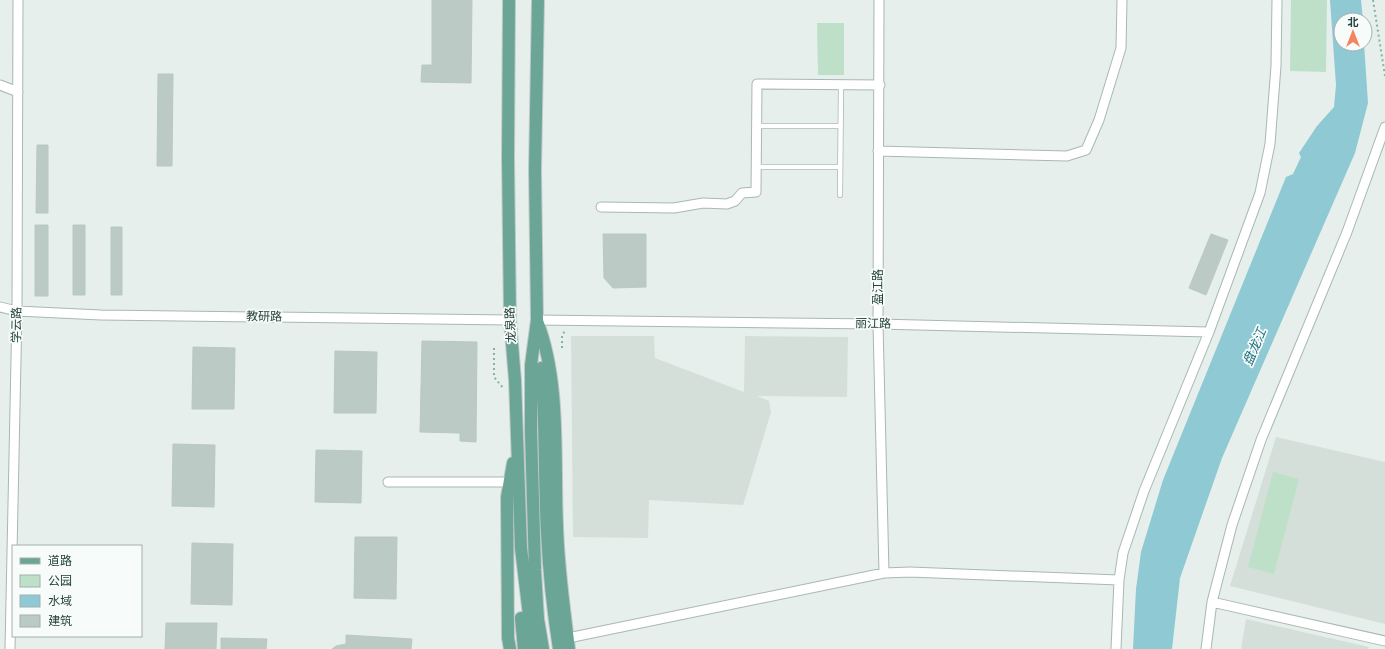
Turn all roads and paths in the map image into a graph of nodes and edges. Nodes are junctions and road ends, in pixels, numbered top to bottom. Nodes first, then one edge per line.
1 (18, 0) edge
2 (509, 0) edge
3 (538, 0) edge
4 (880, 0) edge
5 (1122, 0) edge
6 (1277, 0) edge
7 (1373, 0) edge
8 (1385, 76) edge
9 (0, 85) edge
10 (841, 85) junction
11 (880, 85) junction
12 (18, 92) junction
13 (757, 126) junction
14 (840, 126) junction
15 (1385, 127) edge
16 (878, 151) junction
17 (756, 167) junction
18 (840, 167) junction
19 (840, 194) dead end
20 (601, 207) dead end
21 (0, 307) edge
22 (17, 311) junction
23 (510, 320) junction
24 (537, 320) junction
25 (878, 324) junction
26 (573, 330) dead end
27 (1209, 332) junction
28 (494, 348) dead end
29 (562, 348) dead end
30 (494, 377) dead end
31 (517, 446) junction
32 (388, 482) dead end
33 (509, 482) junction
34 (12, 545) edge
35 (12, 552) edge
36 (884, 573) junction
37 (1119, 580) junction
38 (1212, 602) junction
39 (530, 619) junction
40 (1385, 641) edge
41 (569, 643) edge
42 (10, 649) edge
43 (510, 649) edge
44 (524, 649) edge
45 (533, 649) edge
46 (543, 649) edge
47 (559, 649) edge
48 (1116, 649) edge
49 (1206, 649) edge

1 - 12 street, 学云路
2 - 23 main road, 龙泉路
3 - 24 main road, 龙泉路
4 - 11 street, 盈江路
5 - 16 street
6 - 27 street
7 - 8 path
9 - 12 street
10 - 11 street
10 - 13 street
10 - 14 lane
11 - 16 street, 盈江路
12 - 22 street, 学云路
13 - 14 lane
13 - 17 street
14 - 18 lane
15 - 38 street
16 - 25 street, 盈江路
17 - 18 lane
17 - 20 street
18 - 19 lane
21 - 22 street, 教研路
22 - 23 street, 教研路
22 - 34 street, 学云路
23 - 31 main road, 龙泉路
24 - 25 street, 丽江路
24 - 39 main road, 龙泉路
24 - 41 main road
24 - 47 main road
25 - 27 street, 丽江路
25 - 36 street, 盈江路
26 - 29 path
27 - 37 street
28 - 30 path
31 - 33 main road
31 - 39 main road, 龙泉路
32 - 33 street
33 - 43 main road
35 - 42 street, 学云路
36 - 37 street
36 - 41 street
37 - 48 street
38 - 40 street
38 - 49 street
39 - 44 main road
39 - 45 main road, 龙泉路
39 - 46 main road, 龙泉路

